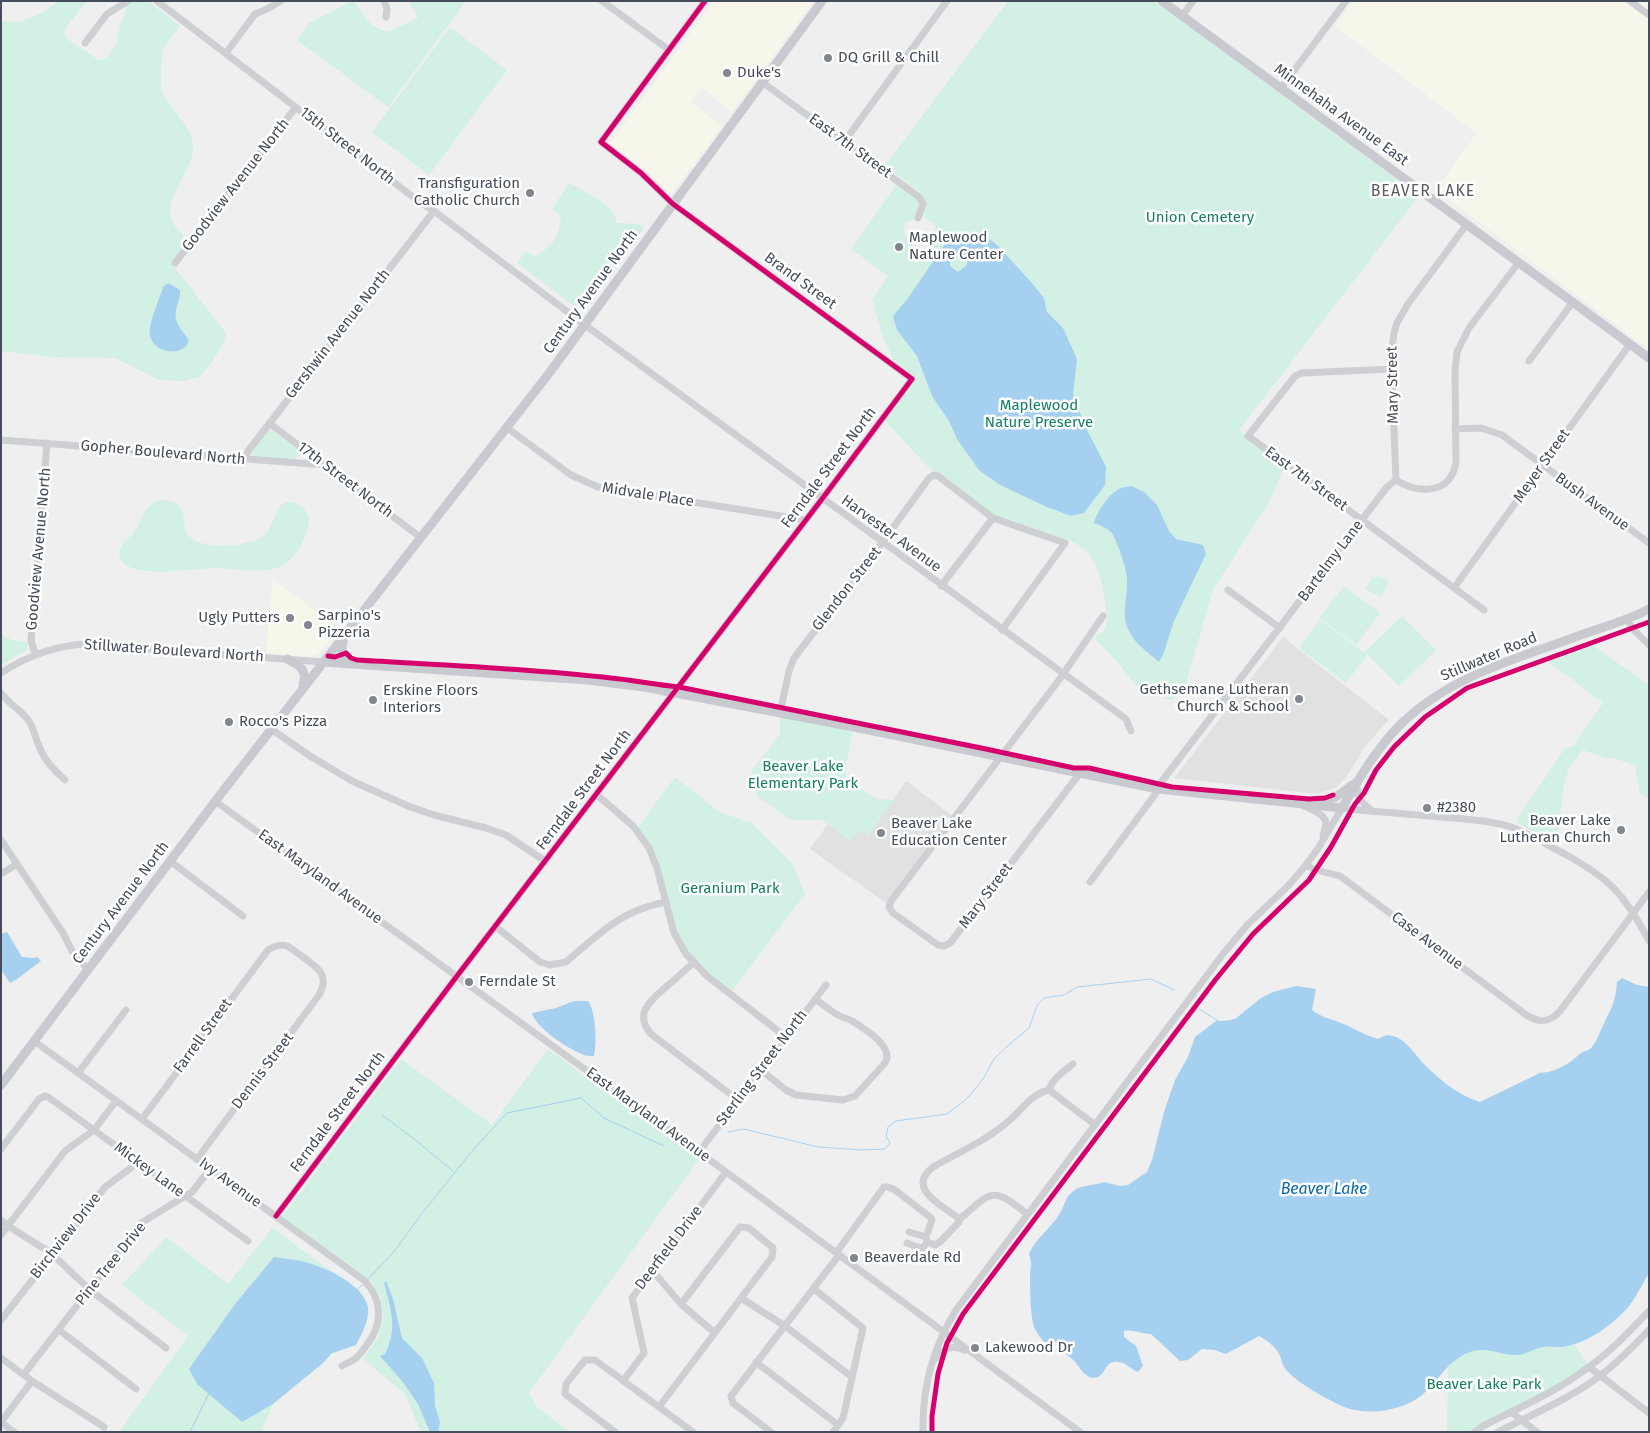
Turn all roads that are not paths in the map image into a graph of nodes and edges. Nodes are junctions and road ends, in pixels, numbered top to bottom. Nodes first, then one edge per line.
1 (128, 1) edge
2 (157, 1) edge
3 (281, 1) edge
4 (384, 1) edge
5 (602, 1) edge
6 (705, 1) edge
7 (821, 1) edge
8 (947, 1) edge
9 (1162, 1) edge
10 (1193, 1) edge
11 (1346, 1) edge
12 (1630, 1) edge
13 (1649, 14) edge
14 (1182, 16) junction
15 (386, 17) dead end
16 (85, 43) dead end
17 (669, 50) junction
18 (226, 53) junction
19 (762, 82) junction
20 (1281, 88) junction
21 (296, 106) junction
22 (844, 142) junction
23 (673, 204) junction
24 (434, 211) junction
25 (918, 218) dead end
26 (1467, 224) junction
27 (1518, 262) junction
28 (175, 263) dead end
29 (1573, 302) junction
30 (585, 325) junction
31 (1630, 344) junction
32 (1649, 358) edge
33 (1529, 361) dead end
34 (1392, 369) junction
35 (912, 379) joint
36 (269, 423) junction
37 (506, 427) junction
38 (1456, 429) junction
39 (1, 440) edge
40 (47, 443) junction
41 (245, 459) junction
42 (325, 465) junction
43 (1543, 465) junction
44 (1396, 480) junction
45 (822, 499) junction
46 (993, 518) junction
47 (806, 520) junction
48 (1362, 521) junction
49 (420, 537) junction
50 (882, 543) junction
51 (1649, 543) edge
52 (941, 586) junction
53 (1454, 588) junction
54 (1228, 590) dead end
55 (1484, 610) dead end
56 (1648, 610) edge
57 (1103, 616) dead end
58 (1627, 618) junction
59 (1280, 628) junction
60 (1002, 630) junction
61 (346, 632) junction
62 (1649, 645) edge
63 (35, 654) junction
64 (287, 659) junction
65 (323, 662) junction
66 (354, 664) junction
67 (1, 673) edge
68 (1062, 674) junction
69 (302, 689) junction
70 (675, 692) junction
71 (1, 693) edge
72 (780, 713) junction
73 (271, 729) junction
74 (1131, 731) dead end
75 (1002, 757) junction
76 (1080, 773) junction
77 (65, 780) dead end
78 (1356, 782) junction
79 (1158, 789) junction
80 (596, 794) junction
81 (215, 801) junction
82 (1296, 803) junction
83 (1310, 804) junction
84 (1342, 808) junction
85 (1373, 811) junction
86 (1, 840) edge
87 (1322, 844) junction
88 (170, 861) junction
89 (545, 861) junction
90 (17, 864) junction
91 (1306, 865) junction
92 (1, 874) edge
93 (1090, 882) dead end
94 (1649, 892) edge
95 (666, 902) junction
96 (1634, 912) junction
97 (244, 916) dead end
98 (495, 926) junction
99 (1649, 941) edge
100 (693, 963) junction
101 (88, 970) junction
102 (457, 976) junction
103 (324, 980) joint
104 (826, 985) dead end
105 (815, 999) junction
106 (126, 1010) dead end
107 (786, 1037) junction
108 (34, 1041) junction
109 (1072, 1064) dead end
110 (761, 1070) junction
111 (78, 1073) junction
112 (1, 1085) edge
113 (1049, 1090) junction
114 (738, 1100) junction
115 (116, 1101) junction
116 (142, 1119) junction
117 (1094, 1124) junction
118 (94, 1130) junction
119 (1, 1149) edge
120 (699, 1152) junction
121 (197, 1159) junction
122 (139, 1162) junction
123 (210, 1169) junction
124 (726, 1172) junction
125 (185, 1196) junction
126 (1027, 1214) junction
127 (276, 1216) junction
128 (960, 1219) junction
129 (1, 1220) edge
130 (8, 1226) junction
131 (909, 1232) dead end
132 (1, 1235) edge
133 (927, 1239) junction
134 (248, 1241) dead end
135 (907, 1244) dead end
136 (51, 1253) junction
137 (837, 1254) junction
138 (652, 1270) junction
139 (814, 1289) junction
140 (90, 1290) junction
141 (741, 1298) junction
142 (681, 1304) junction
143 (1649, 1311) edge
144 (1, 1320) edge
145 (784, 1326) junction
146 (59, 1330) junction
147 (1649, 1330) edge
148 (943, 1332) junction
149 (715, 1333) junction
150 (166, 1348) dead end
151 (975, 1355) junction
152 (1, 1358) edge
153 (756, 1362) junction
154 (932, 1362) junction
155 (342, 1366) dead end
156 (1589, 1368) junction
157 (24, 1374) junction
158 (1600, 1376) junction
159 (852, 1377) junction
160 (32, 1381) junction
161 (623, 1381) junction
162 (136, 1389) dead end
163 (659, 1407) junction
164 (1511, 1412) junction
165 (1649, 1413) edge
166 (1521, 1420) junction
167 (1, 1422) edge
168 (838, 1425) junction
169 (104, 1427) dead end
170 (14, 1432) edge
171 (615, 1432) edge
172 (693, 1432) edge
173 (771, 1432) edge
174 (833, 1432) edge
175 (923, 1432) edge
176 (1080, 1432) edge
177 (1475, 1432) edge
178 (1498, 1432) edge
179 (1537, 1432) edge

1 - 16 street
2 - 18 street, 15th Street North
3 - 18 street
4 - 15 street
5 - 17 street
6 - 17 street
7 - 19 main road, Century Avenue North
8 - 22 street
9 - 14 main road, Minnehaha Avenue East
10 - 14 street
11 - 20 street
12 - 13 street
14 - 20 main road, Minnehaha Avenue East
17 - 23 street, Brand Street
18 - 21 street, 15th Street North
19 - 22 street, East 7th Street
19 - 23 main road, Century Avenue North
20 - 26 main road, Minnehaha Avenue East
21 - 24 street, 15th Street North
21 - 28 street, Goodview Avenue North
22 - 25 street, East 7th Street
23 - 30 main road, Century Avenue North
23 - 35 street, Brand Street
24 - 30 street, 15th Street North
24 - 36 street, Gershwin Avenue North
26 - 27 main road, Minnehaha Avenue East
26 - 34 street, Mary Street
27 - 29 main road, Minnehaha Avenue East
27 - 38 street
29 - 31 main road, Minnehaha Avenue East
29 - 33 street
30 - 37 main road, Century Avenue North
30 - 45 street, Harvester Avenue
31 - 32 main road, Minnehaha Avenue East
31 - 43 street, Meyer Street
34 - 44 street, Mary Street
34 - 48 street, East 7th Street
35 - 45 street, Ferndale Street North
36 - 41 street, Gershwin Avenue North
36 - 42 street, 17th Street North
37 - 47 street, Midvale Place
37 - 49 main road, Century Avenue North
38 - 43 street, Bush Avenue
38 - 44 street
39 - 40 street, Gopher Boulevard North
40 - 41 street, Gopher Boulevard North
40 - 63 street, Goodview Avenue North
41 - 42 street, Gopher Boulevard North
42 - 49 street, 17th Street North
43 - 51 street, Bush Avenue
43 - 53 street, Meyer Street
44 - 48 street, Bartelmy Lane
45 - 47 street, Ferndale Street North
45 - 50 street, Harvester Avenue
46 - 50 street, Glendon Street
46 - 52 street
46 - 60 street
47 - 70 street, Ferndale Street North
48 - 53 street, East 7th Street
48 - 59 street, Bartelmy Lane
49 - 61 main road, Century Avenue North
50 - 52 street, Harvester Avenue
50 - 72 street, Glendon Street
52 - 60 street, Harvester Avenue
53 - 55 street, East 7th Street
54 - 59 street
56 - 58 main road, Stillwater Road
57 - 68 street
58 - 62 street
58 - 78 main road, Stillwater Road
59 - 79 street, Bartelmy Lane
60 - 68 street, Harvester Avenue
61 - 65 main road, Century Avenue North
61 - 66 main road
63 - 64 street, Stillwater Boulevard North
63 - 67 street, Stillwater Boulevard North
64 - 65 street, Stillwater Boulevard North
64 - 69 main road
65 - 66 main road
65 - 69 main road, Century Avenue North
66 - 70 main road
68 - 74 street, Harvester Avenue
68 - 75 street
69 - 73 main road, Century Avenue North
70 - 72 main road
70 - 80 street, Ferndale Street North
71 - 77 street
72 - 75 main road
73 - 81 main road, Century Avenue North
73 - 89 street
75 - 76 main road
75 - 76 street, Mary Street
76 - 79 main road
78 - 83 main road
78 - 84 main road, Stillwater Road
78 - 85 street
79 - 82 main road
79 - 93 street, Bartelmy Lane
80 - 89 street, Ferndale Street North
80 - 95 street
81 - 88 main road, Century Avenue North
81 - 102 street, East Maryland Avenue
82 - 83 main road
82 - 87 street
83 - 84 main road
84 - 85 street
84 - 87 street
85 - 96 street
86 - 90 street
87 - 91 street
88 - 97 street
88 - 101 main road, Century Avenue North
89 - 98 street, Ferndale Street North
90 - 92 street
90 - 101 street
91 - 96 street, Case Avenue
91 - 117 street
94 - 96 street
95 - 98 street
95 - 100 street
96 - 99 street
98 - 102 street, Ferndale Street North
100 - 107 street
100 - 114 street
101 - 108 main road, Century Avenue North
102 - 120 street, East Maryland Avenue
102 - 127 street, Ferndale Street North
103 - 116 street, Farrell Street
103 - 121 street, Dennis Street
104 - 105 street, Sterling Street North
105 - 107 street, Sterling Street North
105 - 110 street
106 - 111 street
107 - 110 street, Sterling Street North
108 - 111 street, Ivy Avenue
108 - 112 main road, Century Avenue North
109 - 113 street
110 - 114 street, Sterling Street North
111 - 115 street, Ivy Avenue
113 - 117 street
113 - 128 street
114 - 120 street, Sterling Street North
115 - 116 street, Ivy Avenue
115 - 118 street
116 - 121 street, Ivy Avenue
117 - 126 street
118 - 119 street, Mickey Lane
118 - 122 street, Mickey Lane
118 - 130 street
120 - 124 street, East Maryland Avenue
121 - 123 street, Ivy Avenue
122 - 125 street, Mickey Lane
122 - 136 street, Birchview Drive
123 - 125 street, Pine Tree Drive
123 - 127 street, Ivy Avenue
124 - 137 street, East Maryland Avenue
124 - 138 street, Deerfield Drive
125 - 134 street, Mickey Lane
125 - 140 street, Pine Tree Drive
126 - 128 street
126 - 148 street
127 - 155 street, Ivy Avenue
128 - 133 street
129 - 130 street
130 - 132 street
130 - 136 street
131 - 133 street
133 - 135 street
133 - 137 street
136 - 140 street
136 - 144 street, Birchview Drive
137 - 139 street
137 - 148 street, East Maryland Avenue
138 - 142 street
138 - 161 street, Deerfield Drive
139 - 145 street
139 - 159 street
140 - 146 street, Pine Tree Drive
140 - 150 street
141 - 142 street
141 - 145 street
141 - 149 street
142 - 149 street
143 - 156 street
145 - 153 street
145 - 159 street
146 - 157 street, Pine Tree Drive
146 - 162 street
147 - 158 street
148 - 151 street, East Maryland Avenue
148 - 154 street
149 - 163 street
151 - 154 street
151 - 176 street, East Maryland Avenue
152 - 157 street
153 - 168 street
153 - 173 street
154 - 175 street
156 - 158 street
156 - 164 street
157 - 160 street
158 - 165 street
158 - 166 street
159 - 168 street
160 - 167 street
160 - 169 street
161 - 163 street
161 - 171 street
163 - 172 street
164 - 166 street
164 - 177 street
166 - 178 street
166 - 179 street
167 - 170 street
168 - 174 street

